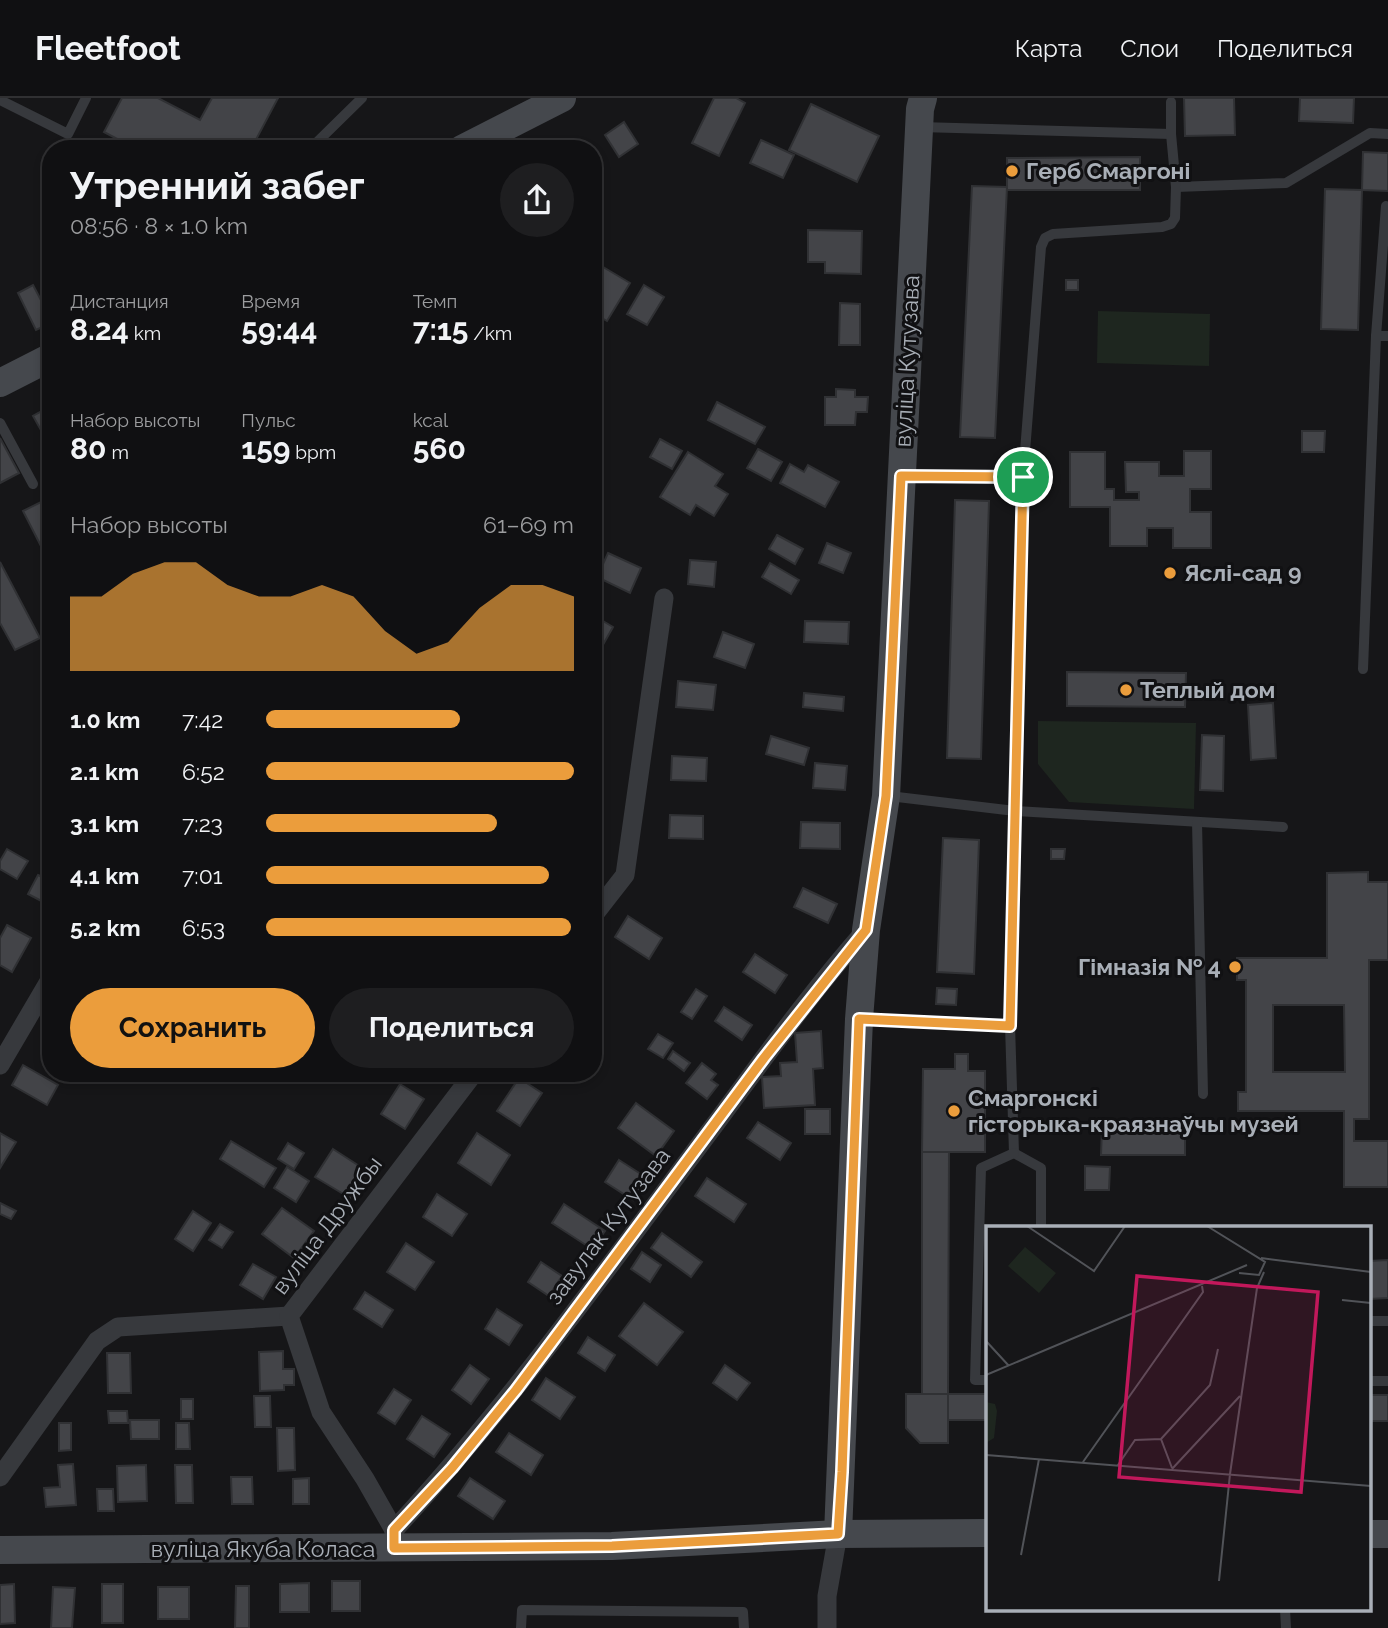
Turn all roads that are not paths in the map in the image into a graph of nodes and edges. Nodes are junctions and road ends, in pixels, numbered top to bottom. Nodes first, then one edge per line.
1 (86, 98) edge
2 (362, 98) edge
3 (562, 98) edge
4 (0, 100) edge
5 (1171, 102) dead end
6 (920, 108) edge
7 (1171, 134) junction
8 (1388, 134) edge
9 (503, 139) edge
10 (319, 140) edge
11 (1176, 187) junction
12 (1386, 206) dead end
13 (1376, 336) junction
14 (1388, 336) edge
15 (42, 361) edge
16 (0, 383) edge
17 (0, 423) edge
18 (901, 476) junction
19 (1023, 477) junction
20 (33, 484) dead end
21 (664, 598) dead end
22 (1363, 669) dead end
23 (886, 796) junction
24 (1015, 811) junction
25 (1197, 822) junction
26 (1283, 827) dead end
27 (602, 904) edge
28 (866, 930) junction
29 (42, 993) edge
30 (859, 1019) junction
31 (1010, 1026) junction
32 (0, 1065) edge
33 (467, 1082) edge
34 (1203, 1094) dead end
35 (1014, 1153) junction
36 (1041, 1226) edge
37 (289, 1316) junction
38 (1370, 1321) edge
39 (1388, 1321) edge
40 (986, 1380) edge
41 (1370, 1381) edge
42 (1388, 1381) edge
43 (0, 1477) edge
44 (986, 1533) edge
45 (838, 1534) junction
46 (1370, 1534) edge
47 (1388, 1534) edge
48 (394, 1539) junction
49 (0, 1550) edge
50 (1285, 1610) edge
51 (522, 1628) edge
52 (744, 1628) edge
53 (827, 1628) edge
54 (1286, 1628) edge

1 - 4 lane
2 - 10 lane
3 - 9 main road
5 - 7 lane
6 - 7 lane
6 - 18 main road, вуліца Кутузава
7 - 11 lane
8 - 11 lane
11 - 19 lane
12 - 13 lane
13 - 14 lane
13 - 22 lane
15 - 16 main road
17 - 20 lane
18 - 19 lane
18 - 23 main road, вуліца Кутузава
19 - 24 lane
21 - 27 street
23 - 24 lane
23 - 28 main road, вуліца Кутузава
24 - 25 lane
24 - 31 lane
25 - 26 lane
25 - 34 lane
28 - 30 main road, вуліца Кутузава
28 - 48 street, завулак Кутузава
29 - 32 street
30 - 31 lane
30 - 45 main road, вуліца Кутузава
31 - 35 lane
33 - 37 street, вуліца Дружбы
35 - 36 lane
35 - 40 lane
37 - 43 street
37 - 48 street, вуліца Дружбы
38 - 39 lane
41 - 42 lane
44 - 45 main road, вуліца Якуба Коласа
45 - 48 main road, вуліца Якуба Коласа
45 - 53 street
46 - 47 main road
48 - 49 main road, вуліца Якуба Коласа
50 - 54 lane
51 - 52 lane

